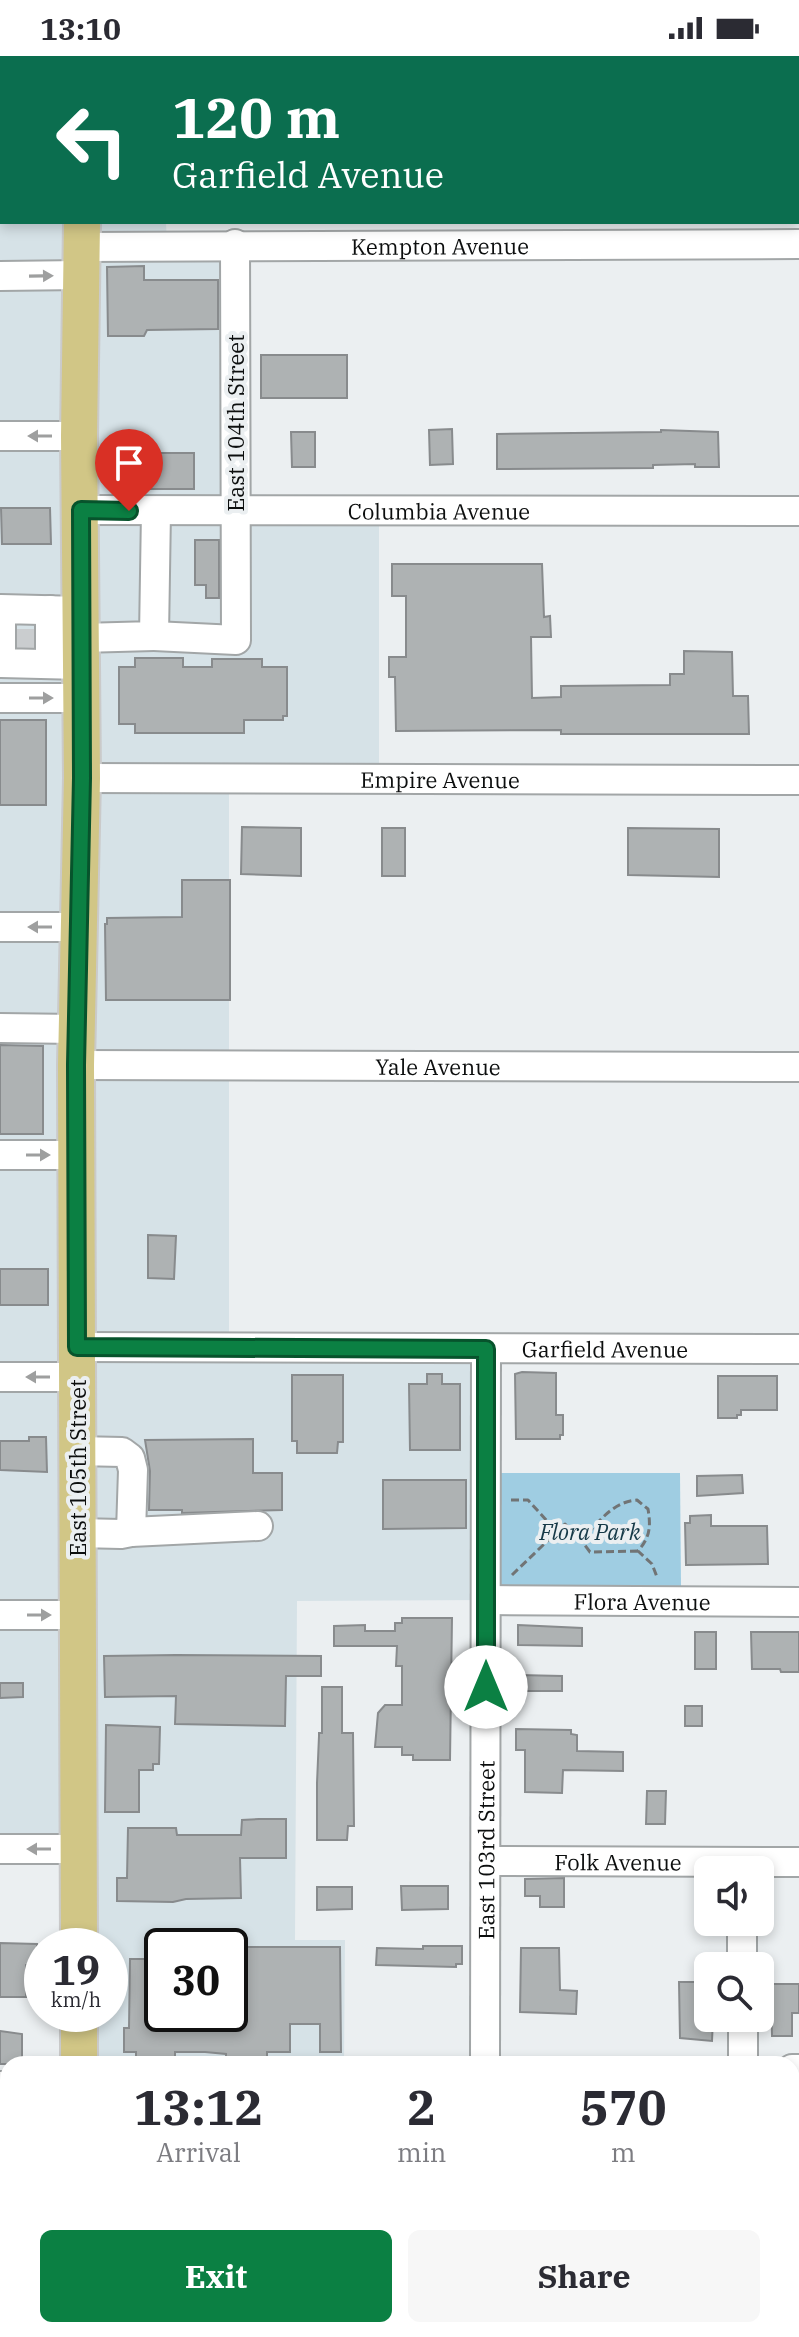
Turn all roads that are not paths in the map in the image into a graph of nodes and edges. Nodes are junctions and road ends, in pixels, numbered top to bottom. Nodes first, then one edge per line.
1 (235, 244) junction
2 (799, 244) edge
3 (82, 248) edge
4 (0, 276) edge
5 (0, 436) edge
6 (79, 436) junction
7 (81, 510) junction
8 (156, 511) junction
9 (236, 511) junction
10 (799, 511) edge
11 (154, 636) junction
12 (49, 645) edge
13 (1, 698) edge
14 (82, 778) junction
15 (799, 780) edge
16 (0, 927) edge
17 (81, 927) junction
18 (0, 1028) edge
19 (77, 1029) junction
20 (76, 1065) junction
21 (799, 1067) edge
22 (0, 1155) edge
23 (76, 1155) junction
24 (486, 1349) junction
25 (799, 1349) edge
26 (77, 1362) junction
27 (0, 1377) edge
28 (77, 1451) junction
29 (258, 1526) dead end
30 (131, 1532) junction
31 (78, 1533) junction
32 (495, 1591) junction
33 (799, 1602) edge
34 (0, 1615) edge
35 (78, 1615) junction
36 (0, 1849) edge
37 (78, 1849) junction
38 (486, 1861) junction
39 (799, 1862) edge
40 (774, 1863) edge
41 (694, 1864) edge
42 (79, 1928) edge
43 (79, 2032) edge
44 (743, 2032) edge
45 (79, 2056) edge
46 (485, 2056) edge
47 (743, 2056) edge

1 - 2 street, Kempton Avenue
1 - 3 street, Kempton Avenue
1 - 9 street, East 104th Street
4 -> 3 street, Kempton Avenue
3 - 6 main road, East 105th Street
6 -> 5 street
6 - 7 main road, East 105th Street
7 - 8 street, Columbia Avenue
7 - 12 main road, East 105th Street
8 - 9 street, Columbia Avenue
8 - 11 street
9 - 10 street, Columbia Avenue
9 - 11 street, East 104th Street
11 - 12 street
13 -> 12 street
12 - 13 street
12 - 14 main road, East 105th Street
14 - 15 street, Empire Avenue
14 - 17 main road, East 105th Street
17 -> 16 street
17 - 19 main road, East 105th Street
18 - 19 street
19 - 20 main road, East 105th Street
20 - 21 street, Yale Avenue
20 - 23 main road, East 105th Street
22 -> 23 street
23 - 26 main road, East 105th Street
24 - 25 street, Garfield Avenue
24 - 26 street, Garfield Avenue
24 - 32 street, East 103rd Street
26 -> 27 street, Garfield Avenue
26 - 28 main road, East 105th Street
28 - 30 street
28 - 31 main road, East 105th Street
29 - 30 street
30 - 31 street
31 - 35 main road, East 105th Street
32 - 33 street, Flora Avenue
32 - 38 street, East 103rd Street
34 -> 35 street
35 - 37 main road, East 105th Street
37 -> 36 street
37 - 42 main road, East 105th Street
38 - 41 street, Folk Avenue
38 - 46 street, East 103rd Street
39 - 40 street, Folk Avenue
43 - 45 main road
44 - 47 street

